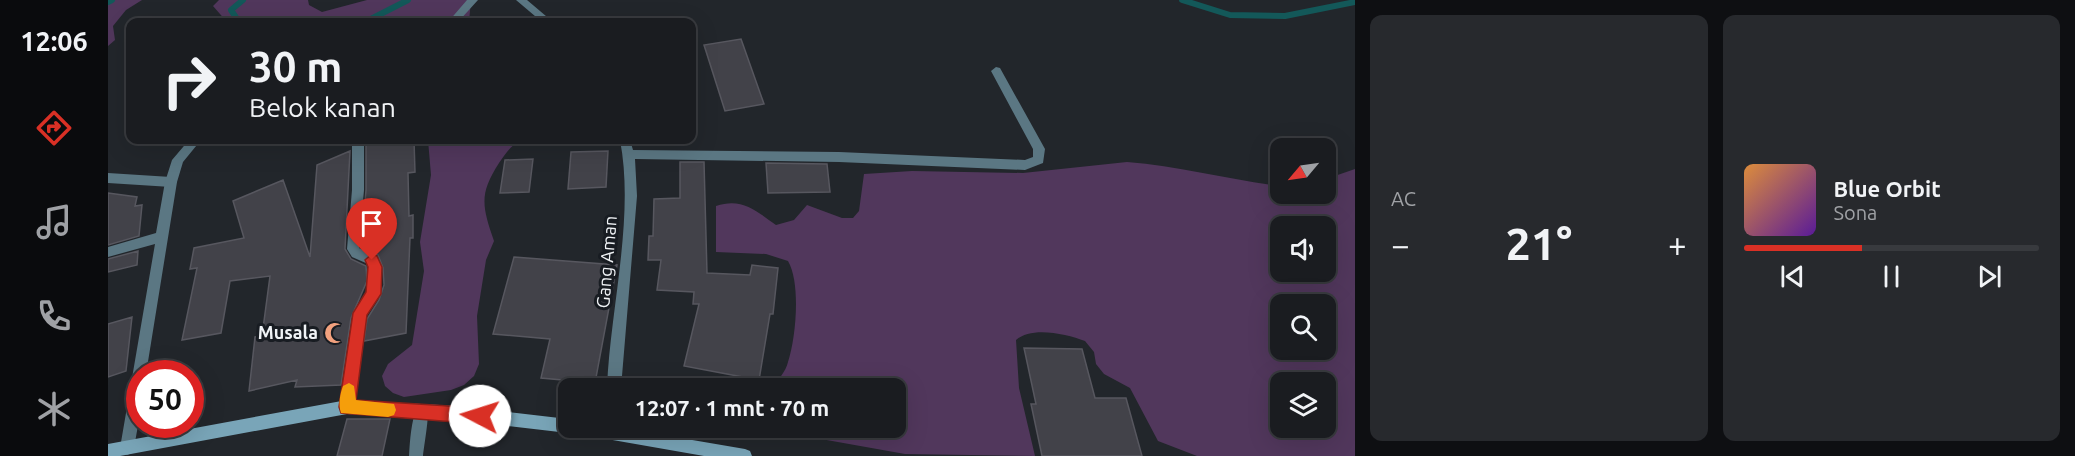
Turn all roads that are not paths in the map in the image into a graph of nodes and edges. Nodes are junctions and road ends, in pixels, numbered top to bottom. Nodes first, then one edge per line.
1 (473, 0) edge
2 (521, 0) edge
3 (457, 18) edge
4 (543, 18) edge
5 (996, 70) dead end
6 (192, 144) edge
7 (358, 144) edge
8 (626, 144) edge
9 (629, 154) junction
10 (108, 178) edge
11 (171, 182) junction
12 (162, 237) junction
13 (108, 252) edge
14 (615, 378) edge
15 (347, 407) junction
16 (422, 412) junction
17 (558, 425) edge
18 (655, 438) edge
19 (127, 448) junction
20 (108, 451) edge
21 (416, 456) edge
22 (745, 456) edge

1 - 3 street
2 - 4 street
5 - 9 street
6 - 11 street
7 - 15 street
8 - 9 street, Gang Aman
9 - 14 street, Gang Aman
10 - 11 street
11 - 12 street
12 - 13 street
12 - 19 street
15 - 16 main road
15 - 19 main road
16 - 17 main road
16 - 21 street
18 - 22 main road
19 - 20 main road

